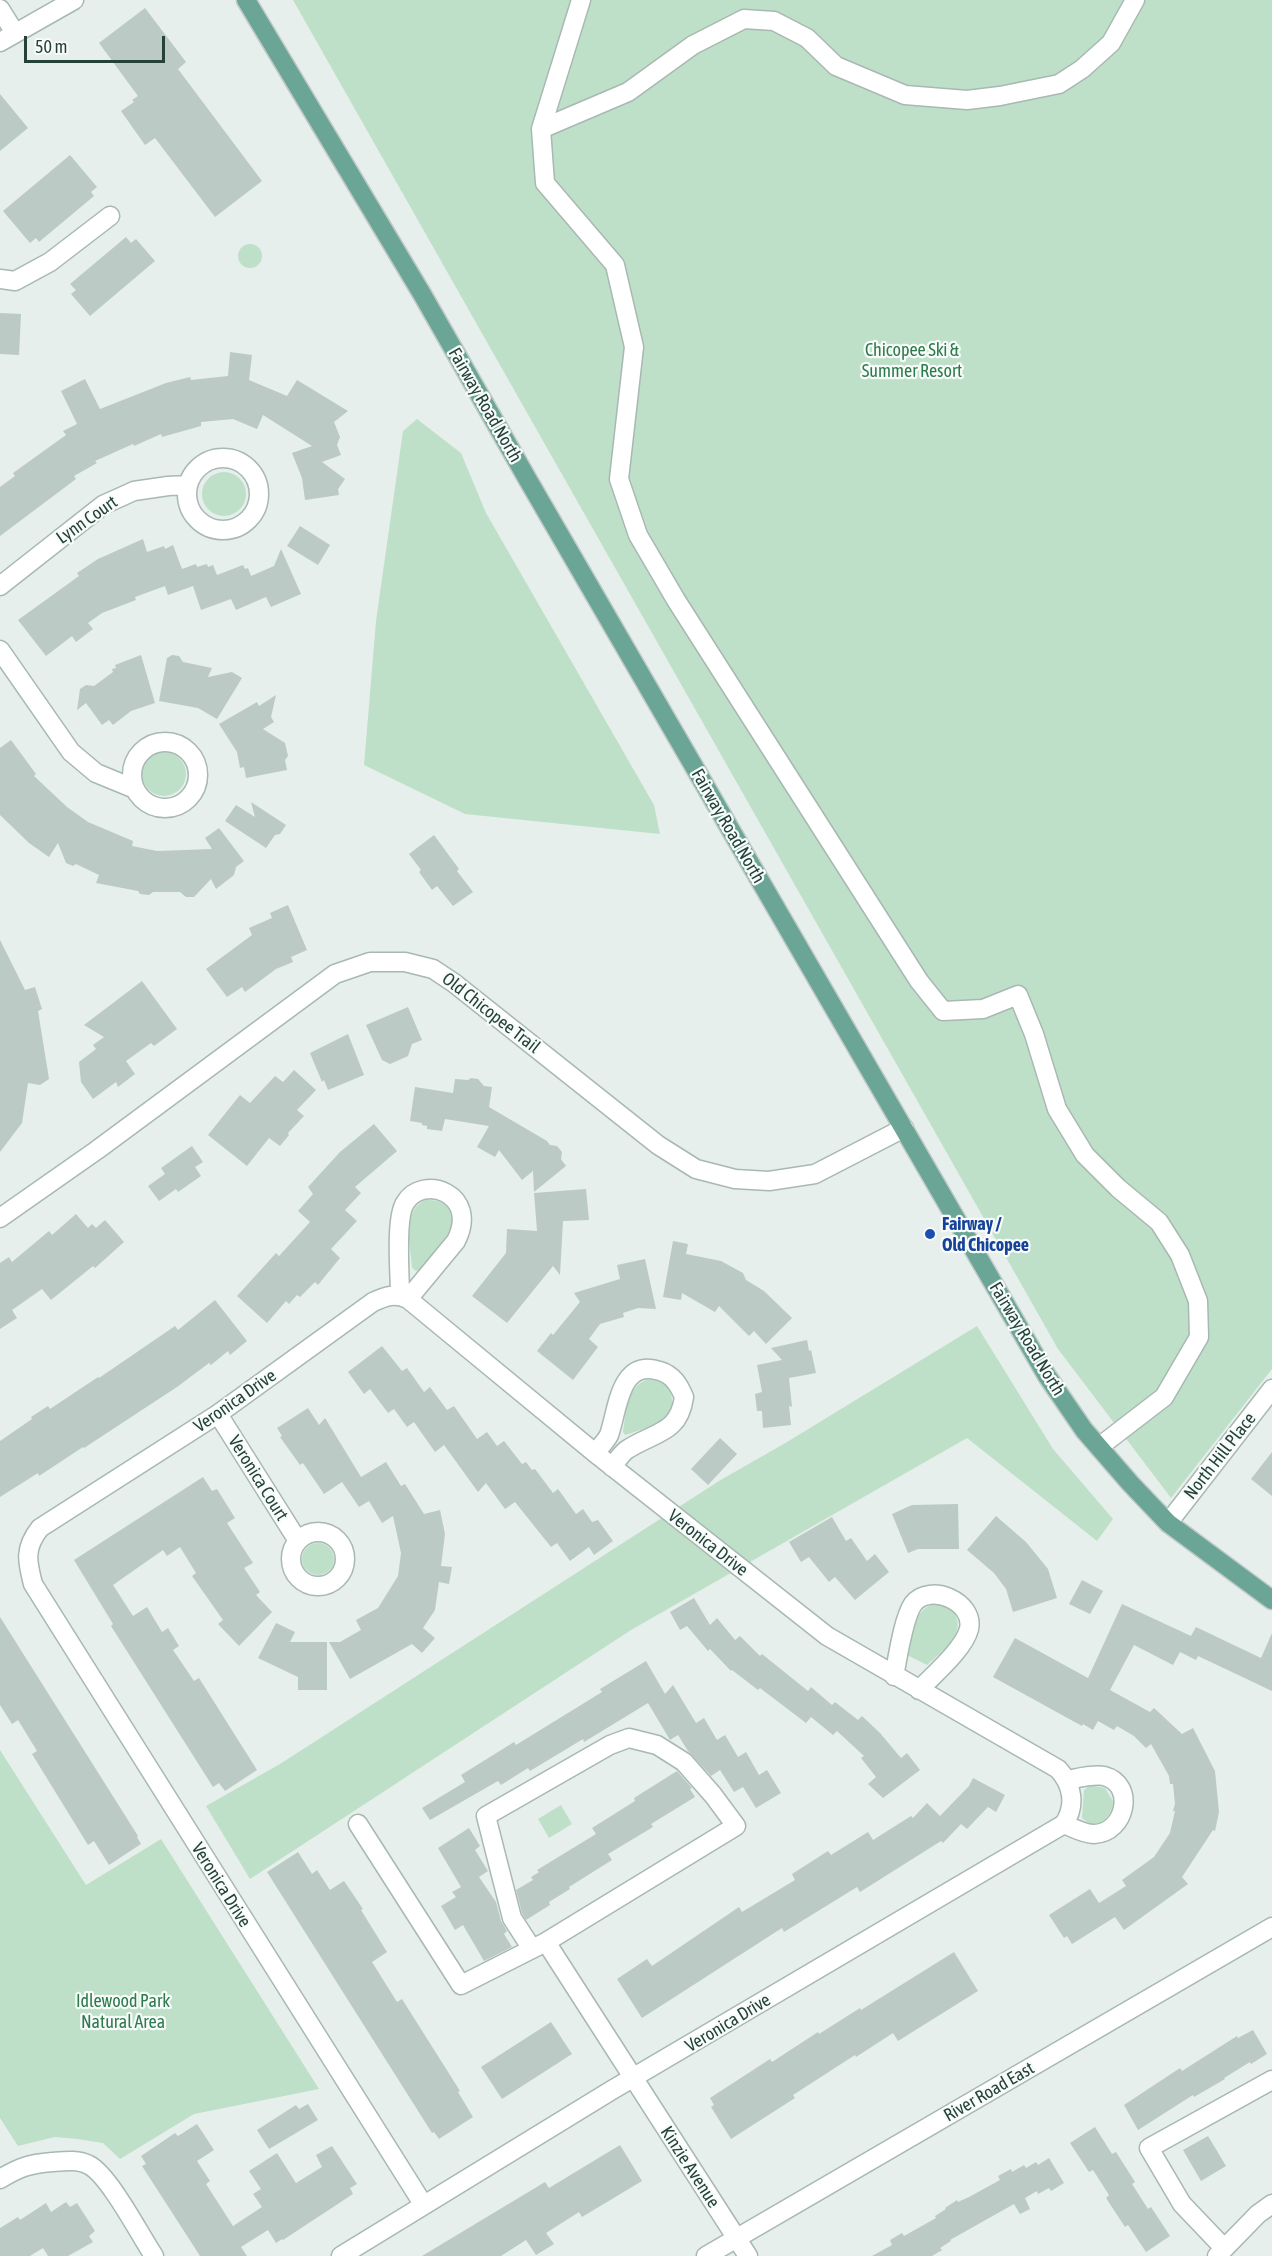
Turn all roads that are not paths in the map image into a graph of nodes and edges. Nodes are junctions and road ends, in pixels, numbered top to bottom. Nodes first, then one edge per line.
1 (74, 0) edge
2 (246, 0) edge
3 (580, 0) edge
4 (1135, 0) edge
5 (0, 9) edge
6 (7, 38) edge
7 (541, 129) junction
8 (110, 216) dead end
9 (0, 279) edge
10 (188, 486) dead end
11 (0, 586) edge
12 (0, 650) edge
13 (135, 789) dead end
14 (904, 1128) junction
15 (0, 1218) edge
16 (404, 1297) junction
17 (1272, 1389) edge
18 (218, 1414) junction
19 (1099, 1446) junction
20 (595, 1453) junction
21 (612, 1467) junction
22 (1168, 1523) junction
23 (298, 1541) dead end
24 (1272, 1600) edge
25 (894, 1676) junction
26 (919, 1690) junction
27 (1067, 1780) junction
28 (358, 1824) dead end
29 (1064, 1824) junction
30 (1272, 1927) edge
31 (539, 1946) junction
32 (633, 2079) junction
33 (1272, 2080) edge
34 (0, 2180) edge
35 (423, 2204) junction
36 (1272, 2204) edge
37 (736, 2238) junction
38 (1220, 2252) edge
39 (154, 2256) edge
40 (340, 2256) edge
41 (706, 2256) edge
42 (748, 2256) edge

1 - 6 street
2 - 14 main road, Fairway Road North
3 - 7 street
4 - 7 street
5 - 6 street
7 - 19 street
8 - 9 street
10 - 11 street, Lynn Court
12 - 13 street
14 - 15 street, Old Chicopee Trail
14 - 19 main road, Fairway Road North
16 - 16 street
16 - 18 street, Veronica Drive
16 - 20 street, Veronica Drive
17 - 22 street, North Hill Place
18 - 23 street, Veronica Court
18 - 35 street, Veronica Drive
19 - 22 main road, Fairway Road North
20 - 21 street, Veronica Drive
20 - 21 street
21 - 25 street, Veronica Drive
22 - 24 main road, Fairway Road North
25 - 26 street, Veronica Drive
25 - 26 street
26 - 27 street, Veronica Drive
27 - 29 street
27 - 29 street
28 - 31 street
29 - 32 street, Veronica Drive
30 - 37 street, River Road East
31 - 31 street, Kinzie Avenue
31 - 32 street, Kinzie Avenue
32 - 35 street, Veronica Drive
32 - 37 street, Kinzie Avenue
33 - 38 street
34 - 39 street
35 - 40 street, Veronica Drive
36 - 38 street
37 - 41 street, River Road East
37 - 42 street, Kinzie Avenue

